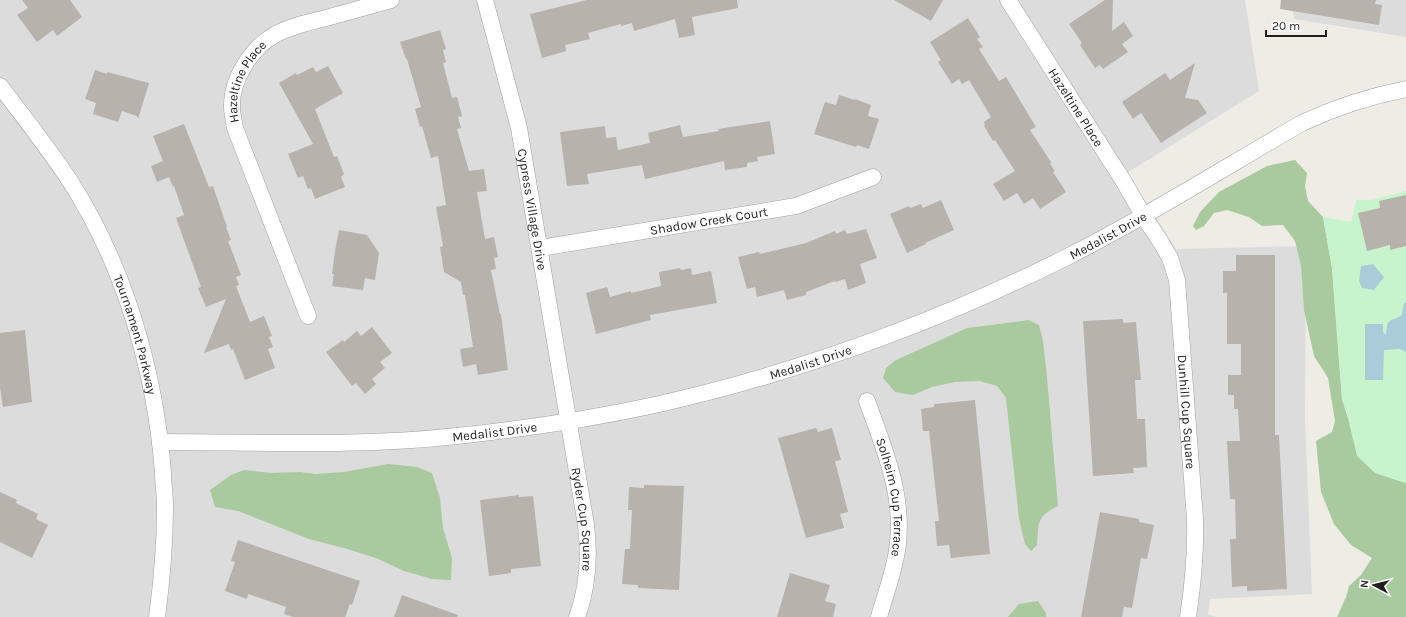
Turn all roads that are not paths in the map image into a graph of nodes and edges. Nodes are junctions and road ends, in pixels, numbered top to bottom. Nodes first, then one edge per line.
1 (391, 0) edge
2 (485, 0) edge
3 (1008, 0) edge
4 (0, 86) edge
5 (1406, 89) edge
6 (873, 178) dead end
7 (1143, 215) junction
8 (540, 248) junction
9 (308, 316) dead end
10 (867, 401) dead end
11 (569, 421) junction
12 (160, 442) junction
13 (157, 617) edge
14 (577, 617) edge
15 (878, 617) edge
16 (1188, 617) edge

1 - 9 street, Hazeltine Place
2 - 8 street, Cypress Village Drive
3 - 7 street, Hazeltine Place
4 - 12 street, Tournament Parkway
5 - 7 street, Medalist Drive
6 - 8 street, Shadow Creek Court
7 - 11 street, Medalist Drive
7 - 16 street, Dunhill Cup Square
8 - 11 street, Cypress Village Drive
10 - 15 street, Solheim Cup Terrace
11 - 12 street, Medalist Drive
11 - 14 street, Ryder Cup Square
12 - 13 street, Tournament Parkway

